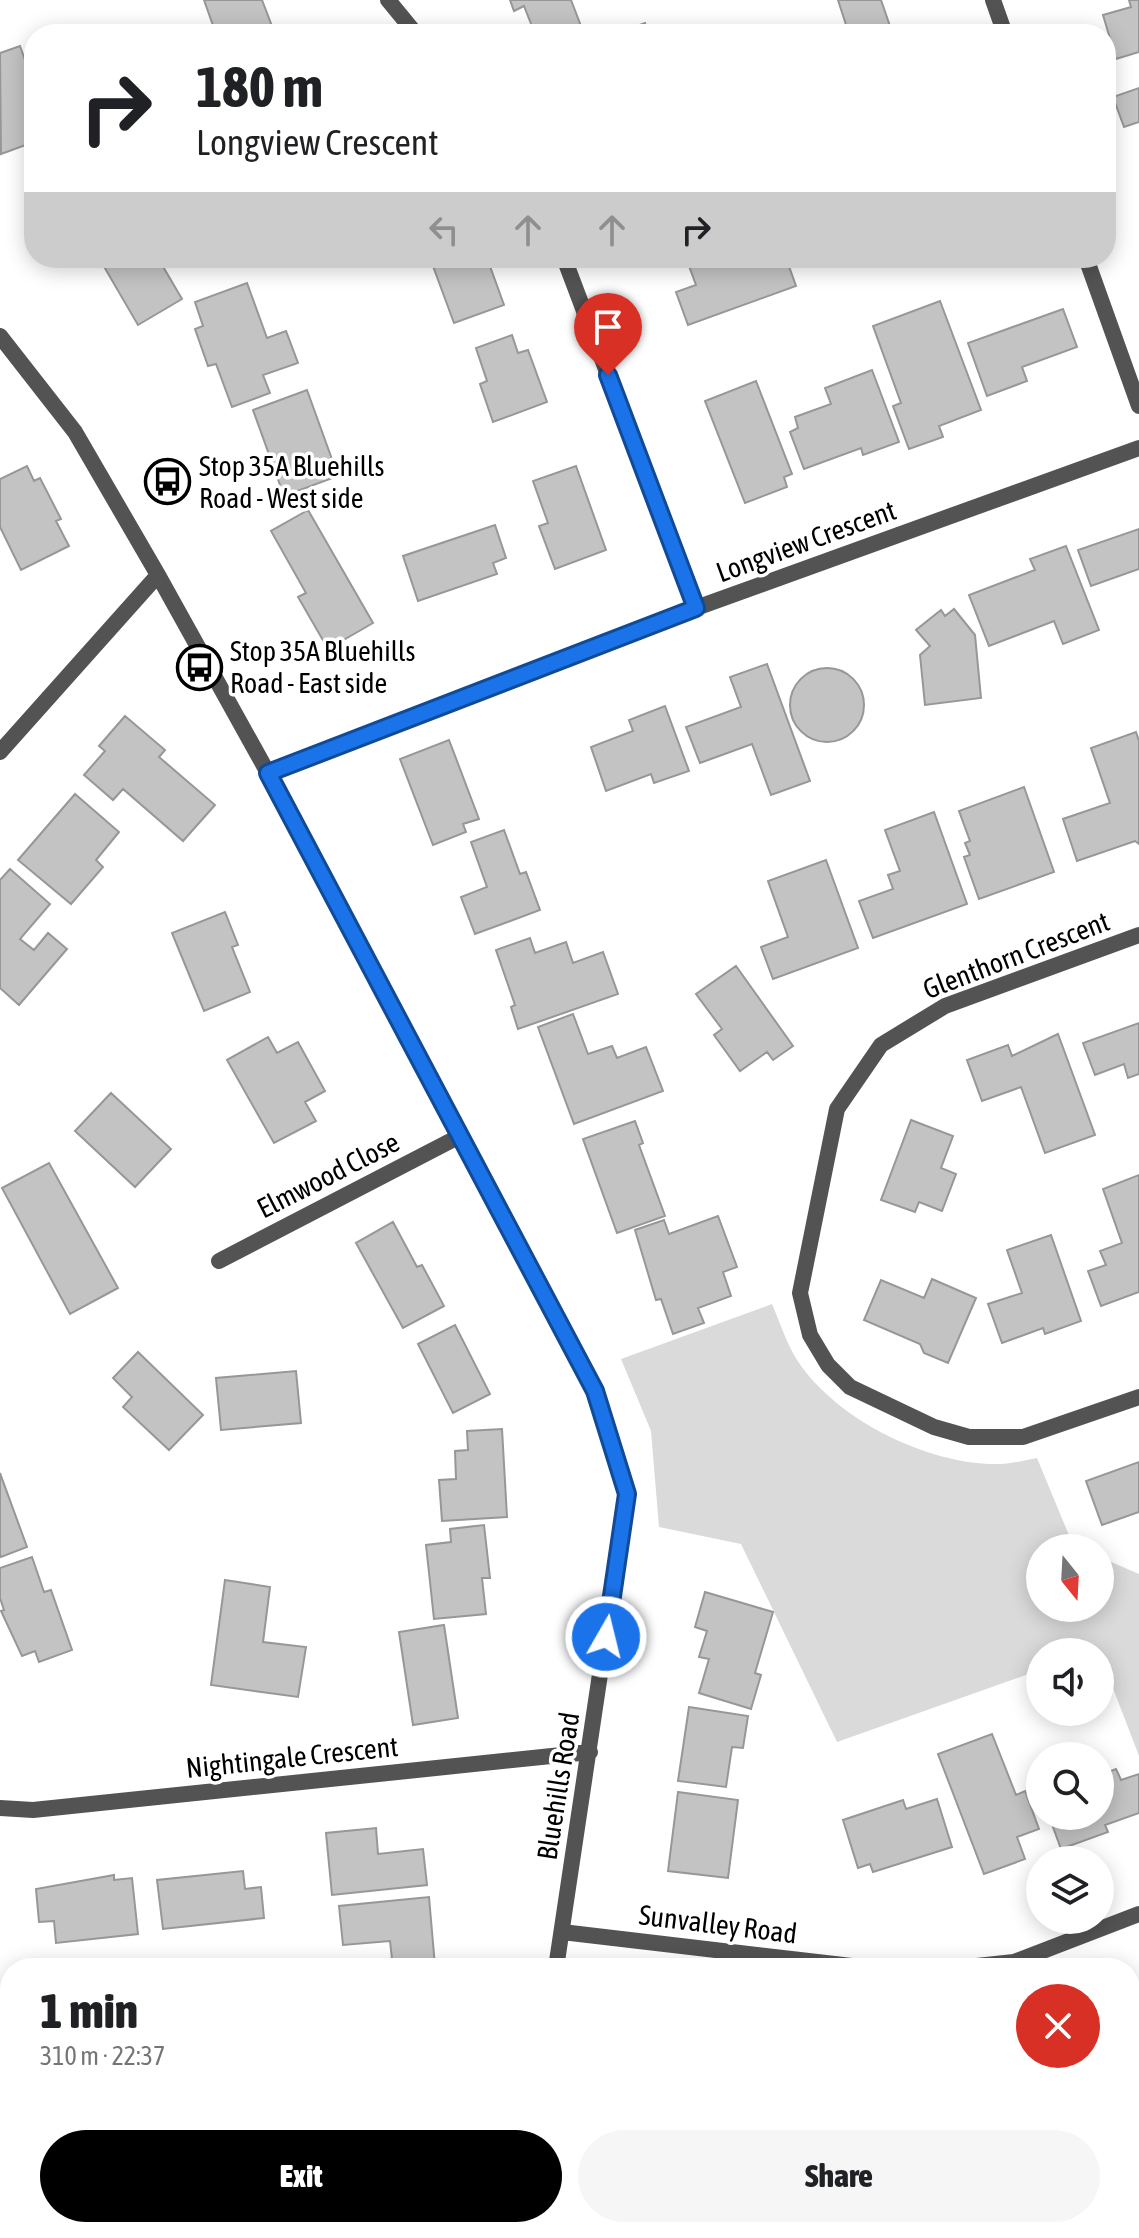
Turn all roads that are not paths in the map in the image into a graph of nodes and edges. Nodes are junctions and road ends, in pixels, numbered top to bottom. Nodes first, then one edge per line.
1 (388, 0) edge
2 (993, 0) edge
3 (408, 24) edge
4 (1001, 24) edge
5 (568, 268) edge
6 (1090, 268) edge
7 (0, 336) edge
8 (1139, 406) edge
9 (1139, 448) edge
10 (158, 575) junction
11 (696, 608) junction
12 (0, 752) edge
13 (268, 773) junction
14 (1139, 935) edge
15 (460, 1136) junction
16 (219, 1261) dead end
17 (1139, 1397) edge
18 (590, 1752) junction
19 (0, 1808) edge
20 (1139, 1914) edge
21 (562, 1932) junction
22 (558, 1958) edge
23 (784, 1958) edge
24 (1024, 1958) edge

1 - 3 street
2 - 4 street
5 - 11 street
6 - 8 street
7 - 10 street, Bluehills Road
9 - 11 street, Longview Crescent
10 - 12 street
10 - 13 street, Bluehills Road
11 - 13 street, Longview Crescent
13 - 15 street, Bluehills Road
14 - 17 street, Glenthorn Crescent
15 - 16 street, Elmwood Close
15 - 18 street, Bluehills Road
18 - 19 street, Nightingale Crescent
18 - 21 street, Bluehills Road
20 - 24 street
21 - 22 street, Bluehills Road
21 - 23 street, Sunvalley Road

